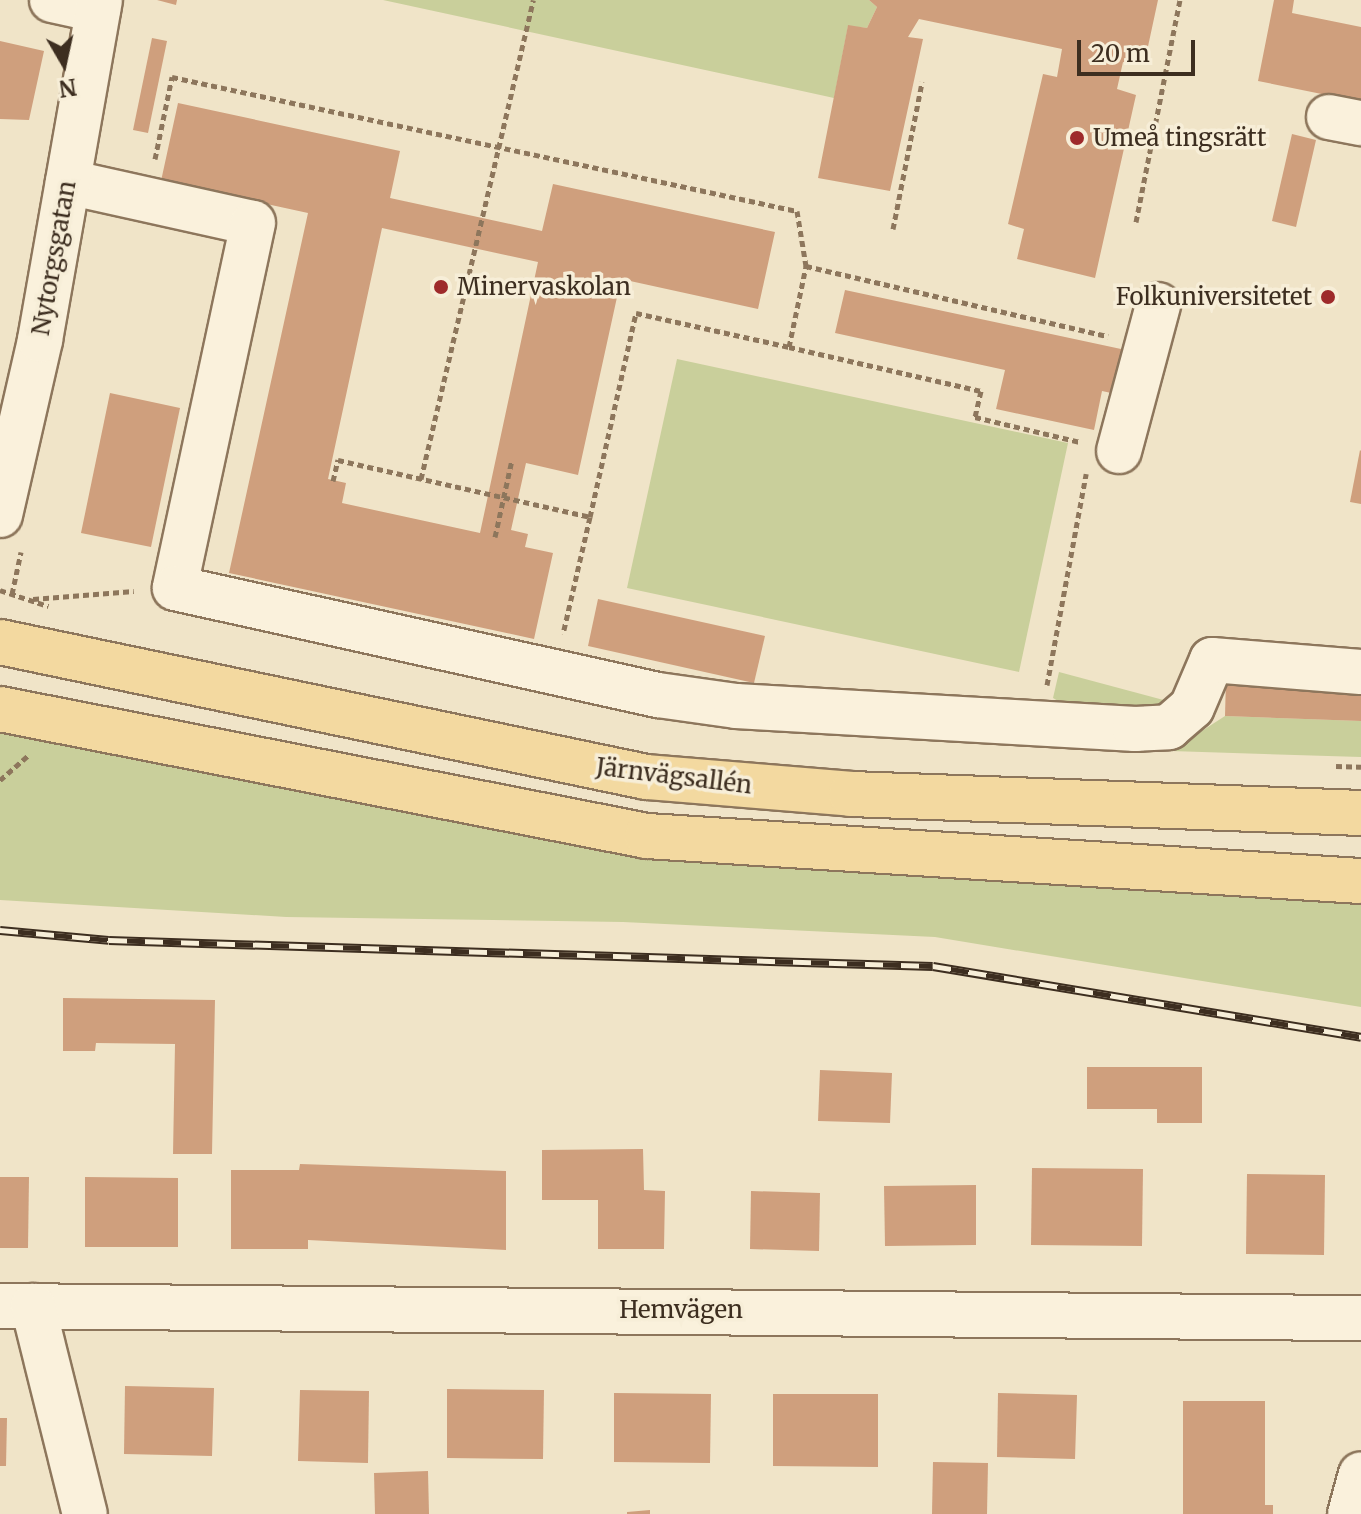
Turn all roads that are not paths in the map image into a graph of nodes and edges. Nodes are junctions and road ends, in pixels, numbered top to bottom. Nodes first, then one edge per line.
1 (52, 0) edge
2 (99, 5) edge
3 (68, 182) junction
4 (1152, 325) road end
5 (1100, 452) road end
6 (0, 515) edge
7 (0, 642) edge
8 (1361, 672) edge
9 (0, 709) edge
10 (1361, 813) edge
11 (1361, 881) edge
12 (16, 1306) edge
13 (1361, 1318) edge
14 (1361, 1474) edge
15 (85, 1514) edge
16 (1350, 1514) edge

1 - 2 street
2 - 3 street, Nytorgsgatan
3 - 6 street, Nytorgsgatan
3 - 8 street
4 - 5 street
7 - 10 main road, Järnvägsallén
9 - 11 main road
12 - 13 street, Hemvägen
12 - 15 street
14 - 16 street

